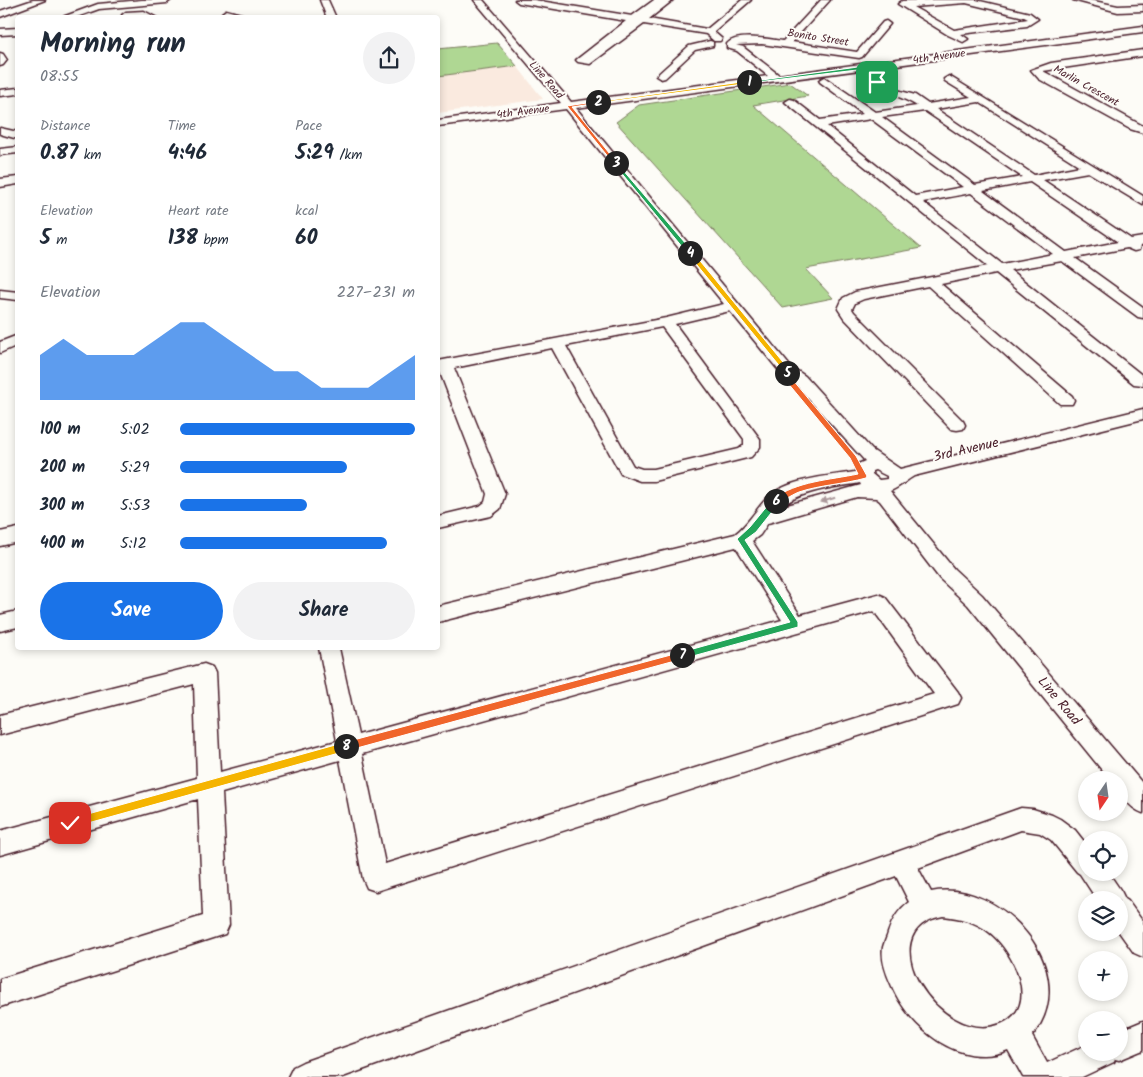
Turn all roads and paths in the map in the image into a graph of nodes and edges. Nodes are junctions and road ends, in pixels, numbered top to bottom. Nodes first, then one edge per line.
1 (42, 0) edge
2 (157, 0) edge
3 (167, 0) edge
4 (324, 0) edge
5 (478, 0) edge
6 (519, 0) edge
7 (582, 0) edge
8 (659, 0) edge
9 (669, 0) edge
10 (747, 0) edge
11 (826, 0) edge
12 (894, 0) edge
13 (1076, 0) edge
14 (903, 5) junction
15 (1143, 8) edge
16 (569, 9) junction
17 (651, 10) junction
18 (226, 13) dead end
19 (0, 14) edge
20 (72, 15) edge
21 (132, 15) edge
22 (146, 15) edge
23 (236, 15) edge
24 (331, 15) edge
25 (555, 18) dead end
26 (637, 20) junction
27 (886, 24) dead end
28 (1143, 29) edge
29 (15, 31) edge
30 (0, 32) edge
31 (709, 32) junction
32 (951, 33) junction
33 (714, 41) junction
34 (785, 44) junction
35 (730, 45) junction
36 (984, 51) junction
37 (596, 52) dead end
38 (973, 52) junction
39 (1143, 53) edge
40 (0, 56) edge
41 (737, 60) dead end
42 (0, 64) edge
43 (872, 66) junction
44 (858, 68) junction
45 (749, 70) dead end
46 (661, 76) dead end
47 (776, 78) junction
48 (949, 79) dead end
49 (762, 80) junction
50 (824, 80) dead end
51 (887, 83) junction
52 (15, 91) edge
53 (0, 93) edge
54 (981, 99) junction
55 (790, 102) dead end
56 (569, 106) junction
57 (926, 107) junction
58 (872, 115) junction
59 (440, 123) edge
60 (818, 124) junction
61 (1143, 130) edge
62 (0, 131) edge
63 (15, 135) edge
64 (15, 150) edge
65 (0, 152) edge
66 (1090, 168) junction
67 (1031, 178) junction
68 (15, 180) edge
69 (0, 183) edge
70 (973, 189) junction
71 (913, 200) junction
72 (1143, 201) edge
73 (1136, 242) edge
74 (1143, 253) edge
75 (1064, 256) junction
76 (999, 269) junction
77 (931, 282) junction
78 (0, 294) edge
79 (15, 296) edge
80 (734, 306) junction
81 (1143, 314) edge
82 (666, 322) junction
83 (15, 340) edge
84 (557, 343) junction
85 (0, 348) edge
86 (441, 366) edge
87 (1140, 381) dead end
88 (1066, 400) dead end
89 (1143, 414) edge
90 (957, 426) dead end
91 (878, 479) junction
92 (764, 518) joint
93 (440, 522) edge
94 (15, 536) edge
95 (0, 539) edge
96 (741, 539) junction
97 (440, 614) edge
98 (15, 620) edge
99 (0, 623) edge
100 (795, 624) junction
101 (329, 650) edge
102 (0, 725) edge
103 (349, 746) junction
104 (210, 784) junction
105 (1143, 802) edge
106 (0, 843) edge
107 (1078, 854) edge
108 (902, 862) junction
109 (924, 907) junction
110 (1128, 923) edge
111 (1143, 944) edge
112 (0, 993) edge
113 (1014, 1032) junction
114 (1143, 1035) edge
115 (1128, 1042) edge
116 (1085, 1061) edge
117 (303, 1077) edge
118 (1039, 1077) edge
119 (1050, 1077) edge

1 - 19 street
2 - 3 street
2 - 20 street
4 - 24 street
5 - 56 street, Line Road
6 - 16 street
7 - 16 street
8 - 17 street
9 - 17 street
10 - 31 street
11 - 34 street
12 - 14 street
13 - 15 street
14 - 32 street
14 - 32 street
16 - 25 street
16 - 26 street
17 - 26 street
18 - 23 street
21 - 22 street
26 - 31 street
26 - 37 street
27 - 34 street, Bonito Street
28 - 36 street, 4th Avenue
29 - 30 street
31 - 33 street
32 - 36 street
32 - 38 street
33 - 35 street
33 - 46 street
34 - 35 street, Bonito Street
35 - 41 street
35 - 47 street
36 - 38 street, 4th Avenue
38 - 43 street, 4th Avenue
39 - 61 street, Marlin Crescent
40 - 42 street
43 - 44 street, 4th Avenue
43 - 51 street
44 - 47 street, 4th Avenue
44 - 51 street
45 - 49 street
47 - 49 street, 4th Avenue
48 - 54 street
49 - 56 street, 4th Avenue
50 - 58 street
51 - 57 street
52 - 53 street
54 - 57 street
54 - 66 street
55 - 60 street
56 - 59 street, 4th Avenue
56 - 80 street, Line Road
57 - 58 street
57 - 67 street
58 - 60 street
58 - 70 street
60 - 71 street
62 - 63 street
64 - 65 street
66 - 67 street
66 - 72 street
67 - 70 street
67 - 73 street
68 - 69 street
70 - 71 street
70 - 75 street
71 - 76 street
73 - 74 street
73 - 75 street
75 - 76 street
75 - 81 street
76 - 77 street
76 - 87 street
77 - 88 street
77 - 90 street
78 - 79 street
80 - 82 street
80 - 91 street, Line Road
82 - 84 street
82 - 84 street
83 - 85 street
84 - 86 street
86 - 93 street
89 - 91 street, 3rd Avenue
91 - 92 street, 3rd Avenue
91 - 105 street, Line Road
92 - 96 street
94 - 95 street
96 - 97 street
96 - 100 street
98 - 99 street
100 - 103 street
100 - 103 street
101 - 103 street
102 - 104 street
103 - 104 street
104 - 106 street
104 - 112 street
107 - 108 street
108 - 109 street
108 - 117 street
109 - 113 street
109 - 113 street
110 - 111 street
113 - 118 street
114 - 115 street
116 - 119 street

